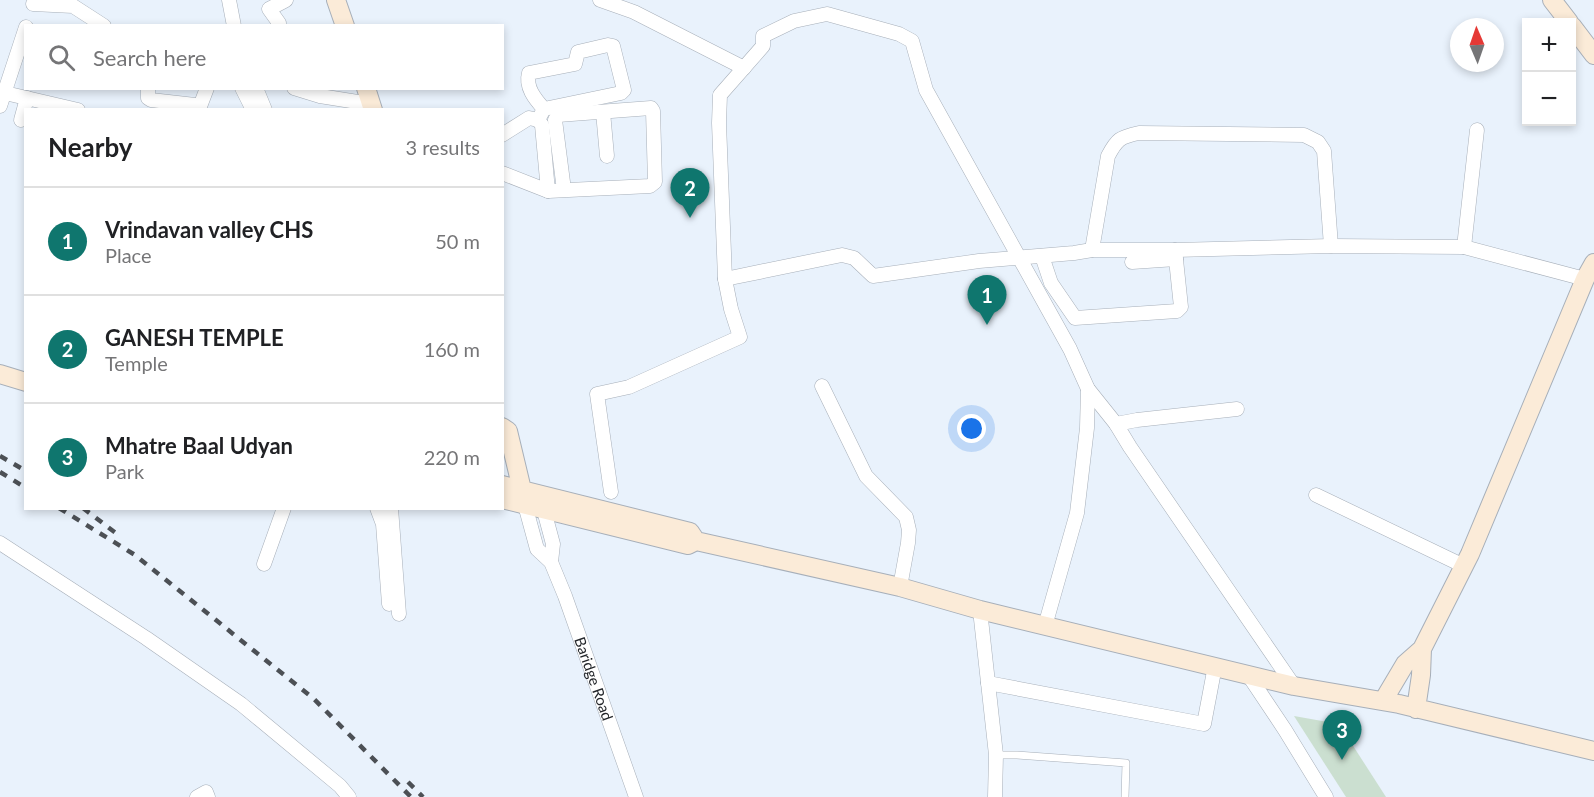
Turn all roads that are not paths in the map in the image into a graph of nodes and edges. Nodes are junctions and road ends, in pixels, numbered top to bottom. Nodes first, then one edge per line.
1 (229, 0) edge
2 (286, 0) edge
3 (336, 0) edge
4 (600, 0) edge
5 (1551, 0) edge
6 (33, 2) edge
7 (266, 5) edge
8 (1565, 18) edge
9 (27, 24) edge
10 (101, 24) edge
11 (234, 24) edge
12 (280, 24) edge
13 (344, 24) edge
14 (24, 32) edge
15 (1576, 32) edge
16 (1594, 55) edge
17 (744, 68) junction
18 (148, 90) edge
19 (206, 90) edge
20 (243, 90) edge
21 (257, 90) edge
22 (300, 90) edge
23 (337, 90) edge
24 (27, 98) junction
25 (369, 98) edge
26 (3, 100) edge
27 (24, 108) edge
28 (70, 108) edge
29 (198, 108) edge
30 (199, 108) edge
31 (252, 108) edge
32 (264, 108) edge
33 (24, 109) edge
34 (603, 112) junction
35 (541, 115) junction
36 (21, 120) dead end
37 (1477, 130) dead end
38 (504, 134) edge
39 (607, 156) dead end
40 (504, 174) edge
41 (564, 190) junction
42 (548, 191) junction
43 (1331, 246) junction
44 (1464, 248) junction
45 (1092, 250) junction
46 (1176, 254) junction
47 (1042, 256) junction
48 (1020, 258) junction
49 (1132, 262) dead end
50 (1594, 263) edge
51 (725, 279) junction
52 (1585, 279) junction
53 (1075, 318) junction
54 (1057, 324) junction
55 (0, 374) edge
56 (24, 381) edge
57 (822, 386) dead end
58 (1088, 389) junction
59 (1237, 409) dead end
60 (1116, 424) junction
61 (504, 428) edge
62 (611, 492) dead end
63 (517, 493) edge
64 (1316, 495) dead end
65 (283, 510) edge
66 (378, 510) edge
67 (391, 510) edge
68 (1, 544) edge
69 (264, 564) dead end
70 (1464, 566) junction
71 (900, 587) junction
72 (389, 604) dead end
73 (980, 610) junction
74 (399, 614) dead end
75 (1045, 626) junction
76 (1422, 649) junction
77 (1215, 666) junction
78 (1247, 674) junction
79 (988, 684) junction
80 (1294, 686) junction
81 (1383, 701) junction
82 (1416, 709) junction
83 (1594, 751) edge
84 (996, 754) junction
85 (196, 797) edge
86 (208, 797) edge
87 (349, 797) edge
88 (636, 797) edge
89 (995, 797) edge
90 (1125, 797) edge
91 (1326, 797) edge

1 - 11 street
2 - 7 street
3 - 13 main road
4 - 17 street
5 - 8 main road
6 - 9 street
6 - 10 street
7 - 12 street
14 - 26 street
15 - 16 main road
17 - 48 street
17 - 51 street
18 - 29 street
19 - 30 street
20 - 31 street
21 - 32 street
22 - 25 street
23 - 25 street
24 - 26 street
24 - 27 street
24 - 28 street
33 - 36 street
34 - 39 street
34 - 41 street
34 - 41 street
35 - 35 street
35 - 38 street
35 - 42 street
37 - 44 street
40 - 42 street
41 - 42 street
43 - 44 street
43 - 45 street
43 - 46 street
44 - 52 street
45 - 46 street
45 - 47 street
46 - 49 street
46 - 53 street
47 - 48 street
47 - 53 street
48 - 51 street
48 - 54 street
50 - 52 main road
51 - 62 street
52 - 70 main road
53 - 54 street
54 - 58 street
55 - 56 main road
57 - 71 street
58 - 60 street
58 - 75 street
59 - 60 street
60 - 80 street
61 - 63 main road
63 - 71 main road
63 - 88 street, Baridge Road
64 - 70 street
65 - 69 street
66 - 72 street
67 - 74 street
68 - 87 street
70 - 76 main road
71 - 73 main road
73 - 75 main road
73 - 79 street
75 - 77 main road
76 - 81 main road
76 - 82 main road
77 - 78 main road
77 - 79 street
78 - 80 main road
78 - 91 street
79 - 84 street
80 - 81 main road
81 - 82 main road
82 - 83 main road
84 - 89 street
84 - 90 lane
85 - 86 street

